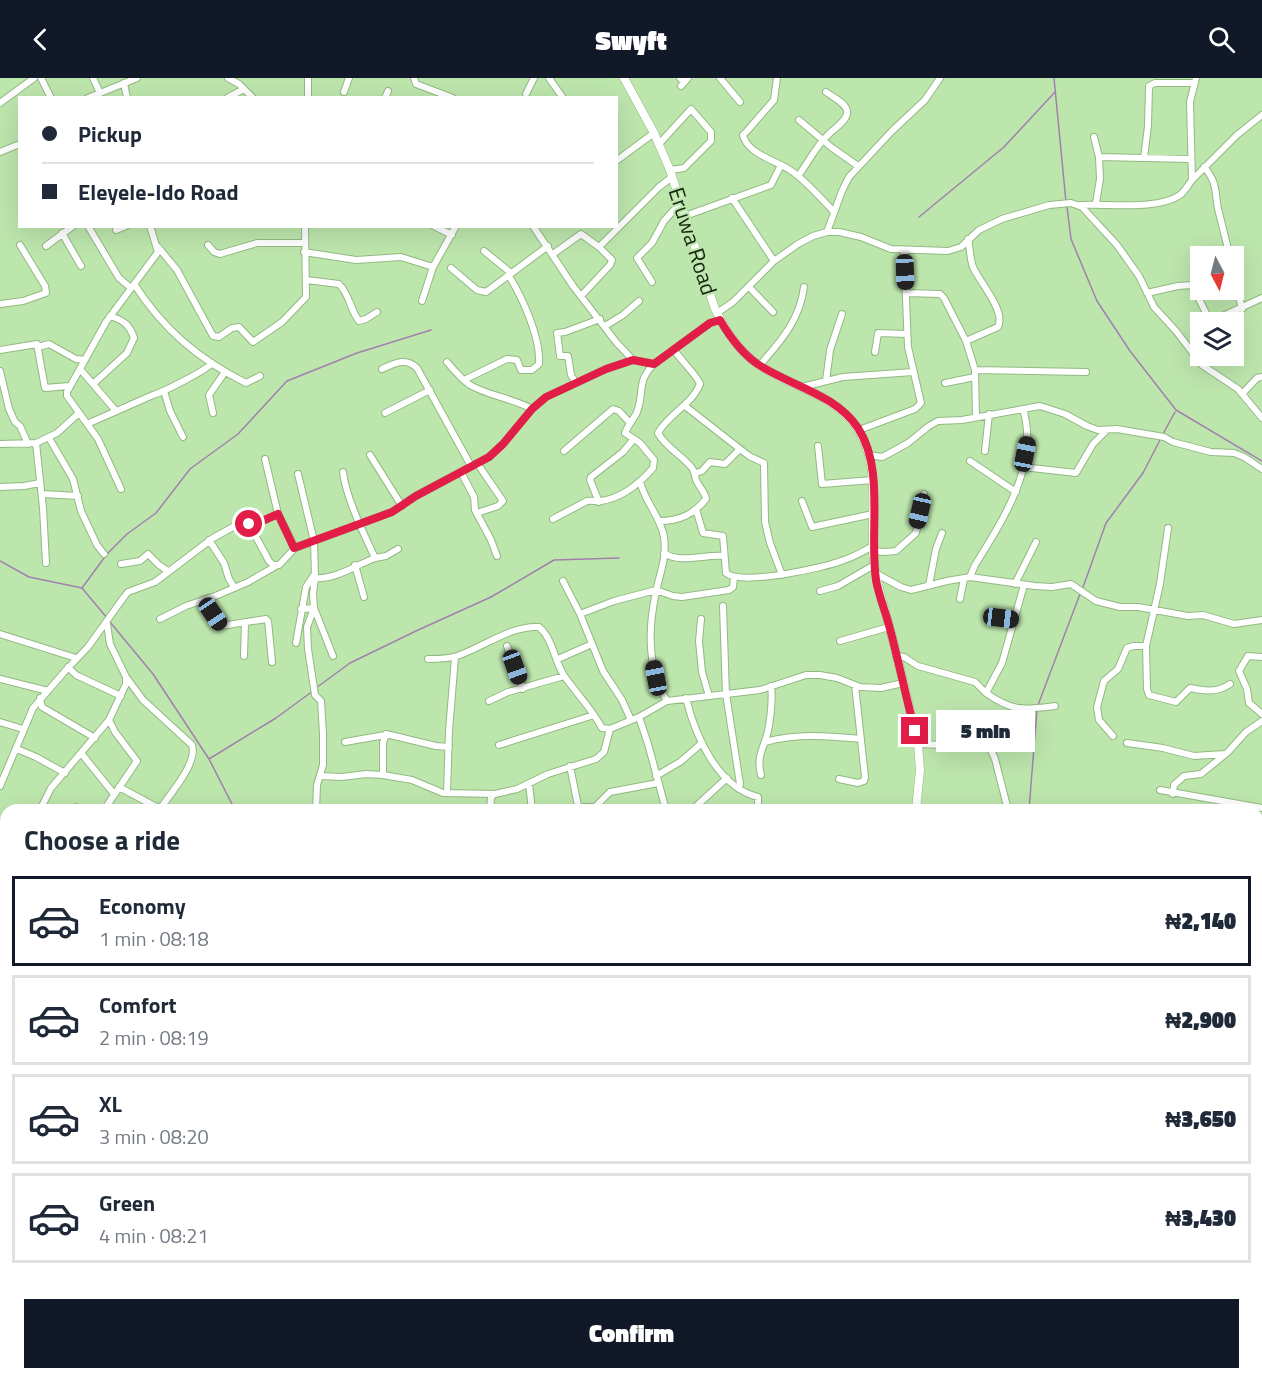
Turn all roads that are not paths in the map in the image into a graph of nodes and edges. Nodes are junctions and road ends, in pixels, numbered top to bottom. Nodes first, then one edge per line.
1 (34, 78) edge
2 (41, 78) edge
3 (93, 78) edge
4 (228, 78) edge
5 (308, 78) edge
6 (349, 78) edge
7 (414, 78) edge
8 (534, 78) edge
9 (549, 78) edge
10 (720, 78) edge
11 (777, 78) edge
12 (940, 78) edge
13 (134, 79) edge
14 (627, 79) edge
15 (1195, 81) edge
16 (124, 83) junction
17 (244, 89) junction
18 (344, 92) dead end
19 (826, 92) dead end
20 (100, 93) junction
21 (526, 94) dead end
22 (50, 96) edge
23 (93, 96) edge
24 (127, 96) edge
25 (231, 96) edge
26 (251, 96) edge
27 (308, 96) edge
28 (448, 96) edge
29 (562, 96) edge
30 (740, 102) dead end
31 (0, 103) edge
32 (1262, 115) edge
33 (799, 120) dead end
34 (654, 133) junction
35 (1094, 137) dead end
36 (823, 140) junction
37 (659, 144) junction
38 (18, 146) edge
39 (0, 152) edge
40 (618, 156) edge
41 (1099, 157) junction
42 (1144, 158) junction
43 (1190, 159) junction
44 (781, 165) junction
45 (858, 166) junction
46 (1204, 167) junction
47 (671, 173) junction
48 (798, 176) junction
49 (1192, 180) junction
50 (732, 198) junction
51 (681, 202) junction
52 (1096, 203) junction
53 (1079, 205) junction
54 (834, 213) junction
55 (685, 216) junction
56 (70, 228) edge
57 (89, 228) edge
58 (121, 228) edge
59 (151, 228) edge
60 (305, 228) edge
61 (438, 228) edge
62 (455, 228) edge
63 (535, 228) edge
64 (116, 230) dead end
65 (827, 232) junction
66 (62, 233) junction
67 (452, 235) junction
68 (968, 239) junction
69 (304, 243) junction
70 (20, 245) dead end
71 (208, 245) dead end
72 (46, 246) dead end
73 (157, 246) junction
74 (548, 246) junction
75 (1227, 246) edge
76 (599, 247) junction
77 (484, 251) dead end
78 (904, 251) junction
79 (304, 252) junction
80 (553, 254) junction
81 (774, 261) junction
82 (81, 266) dead end
83 (433, 267) junction
84 (451, 268) dead end
85 (510, 274) junction
86 (306, 280) junction
87 (652, 282) dead end
88 (132, 286) junction
89 (749, 287) junction
90 (804, 287) dead end
91 (906, 292) junction
92 (1147, 293) junction
93 (581, 296) junction
94 (1262, 299) edge
95 (1240, 300) edge
96 (422, 301) dead end
97 (639, 301) dead end
98 (0, 304) edge
99 (1242, 309) junction
100 (377, 312) dead end
101 (773, 312) dead end
102 (717, 314) junction
103 (842, 314) dead end
104 (110, 316) junction
105 (600, 319) junction
106 (710, 323) junction
107 (605, 326) junction
108 (907, 334) junction
109 (966, 341) junction
110 (38, 346) junction
111 (0, 350) edge
112 (674, 350) junction
113 (875, 352) dead end
114 (85, 360) junction
115 (633, 360) junction
116 (447, 362) dead end
117 (212, 363) junction
118 (654, 364) junction
119 (760, 366) junction
120 (80, 369) junction
121 (382, 369) dead end
122 (0, 371) edge
123 (225, 372) junction
124 (913, 372) junction
125 (1086, 372) dead end
126 (975, 374) junction
127 (260, 376) dead end
128 (1262, 377) edge
129 (464, 380) junction
130 (826, 381) junction
131 (576, 383) junction
132 (945, 383) dead end
133 (93, 384) junction
134 (69, 386) junction
135 (801, 387) junction
136 (430, 390) junction
137 (164, 392) junction
138 (1242, 394) junction
139 (685, 406) junction
140 (532, 409) junction
141 (1023, 409) junction
142 (116, 411) junction
143 (79, 413) junction
144 (213, 413) dead end
145 (385, 413) dead end
146 (989, 414) junction
147 (976, 416) junction
148 (1262, 418) edge
149 (630, 423) junction
150 (87, 424) junction
151 (859, 430) junction
152 (1106, 431) junction
153 (183, 437) dead end
154 (49, 438) junction
155 (633, 440) junction
156 (36, 443) junction
157 (0, 444) edge
158 (28, 444) junction
159 (818, 446) dead end
160 (740, 449) junction
161 (564, 451) dead end
162 (985, 451) dead end
163 (868, 452) junction
164 (370, 455) dead end
165 (265, 459) dead end
166 (970, 461) dead end
167 (474, 465) junction
168 (1023, 467) junction
169 (1262, 469) edge
170 (343, 472) dead end
171 (461, 472) junction
172 (696, 473) junction
173 (298, 474) dead end
174 (873, 480) junction
175 (640, 481) junction
176 (40, 483) junction
177 (0, 486) edge
178 (121, 489) dead end
179 (1016, 492) junction
180 (42, 494) junction
181 (924, 494) dead end
182 (78, 496) junction
183 (802, 501) dead end
184 (599, 502) junction
185 (402, 506) junction
186 (696, 509) junction
187 (477, 513) junction
188 (278, 514) junction
189 (873, 514) junction
190 (553, 519) dead end
191 (658, 521) junction
192 (670, 521) junction
193 (360, 523) junction
194 (251, 526) junction
195 (1168, 528) dead end
196 (663, 533) junction
197 (942, 533) dead end
198 (209, 540) junction
199 (314, 541) junction
200 (1036, 542) dead end
201 (294, 548) junction
202 (873, 548) junction
203 (398, 549) dead end
204 (664, 553) junction
205 (104, 554) dead end
206 (497, 556) dead end
207 (724, 556) junction
208 (375, 558) junction
209 (46, 563) dead end
210 (121, 564) dead end
211 (355, 565) junction
212 (276, 566) junction
213 (875, 569) junction
214 (168, 571) junction
215 (782, 574) junction
216 (315, 576) junction
217 (734, 577) junction
218 (967, 578) junction
219 (563, 581) dead end
220 (1015, 584) junction
221 (929, 585) junction
222 (1024, 585) junction
223 (234, 587) junction
224 (656, 590) junction
225 (820, 591) dead end
226 (213, 597) junction
227 (364, 597) dead end
228 (960, 600) dead end
229 (723, 606) dead end
230 (314, 608) junction
231 (301, 609) junction
232 (1153, 611) junction
233 (580, 614) junction
234 (160, 619) dead end
235 (701, 619) dead end
236 (988, 620) dead end
237 (1015, 620) junction
238 (1262, 620) edge
239 (107, 622) junction
240 (245, 622) junction
241 (890, 627) junction
242 (0, 634) edge
243 (840, 641) dead end
244 (296, 643) dead end
245 (592, 644) junction
246 (507, 646) dead end
247 (1146, 646) junction
248 (244, 656) dead end
249 (333, 656) dead end
250 (896, 656) junction
251 (455, 657) junction
252 (1262, 657) edge
253 (76, 658) junction
254 (558, 659) junction
255 (428, 660) dead end
256 (272, 662) dead end
257 (68, 667) junction
258 (564, 676) junction
259 (126, 677) junction
260 (0, 679) edge
261 (903, 683) junction
262 (1230, 684) dead end
263 (855, 685) junction
264 (771, 686) junction
265 (523, 688) junction
266 (48, 691) junction
267 (986, 693) junction
268 (726, 694) junction
269 (121, 696) junction
270 (708, 696) junction
271 (40, 698) junction
272 (687, 698) junction
273 (667, 700) junction
274 (489, 701) dead end
275 (1055, 706) dead end
276 (1262, 714) edge
277 (594, 715) junction
278 (639, 717) junction
279 (109, 720) junction
280 (631, 720) junction
281 (1262, 721) edge
282 (0, 722) edge
283 (23, 729) junction
284 (610, 729) junction
285 (385, 735) junction
286 (1113, 736) dead end
287 (95, 738) junction
288 (861, 739) junction
289 (345, 742) dead end
290 (765, 742) junction
291 (702, 743) junction
292 (1127, 743) dead end
293 (918, 744) junction
294 (499, 745) dead end
295 (449, 747) junction
296 (17, 749) junction
297 (81, 753) junction
298 (1225, 754) junction
299 (570, 766) junction
300 (66, 773) junction
301 (383, 775) junction
302 (761, 775) dead end
303 (321, 776) junction
304 (727, 778) junction
305 (839, 779) dead end
306 (657, 780) junction
307 (529, 784) junction
308 (0, 786) edge
309 (119, 787) junction
310 (739, 789) junction
311 (1160, 790) dead end
312 (447, 793) junction
313 (114, 794) junction
314 (495, 794) junction
315 (1173, 794) junction
316 (43, 804) edge
317 (108, 804) edge
318 (151, 804) edge
319 (163, 804) edge
320 (316, 804) edge
321 (490, 804) edge
322 (531, 804) edge
323 (578, 804) edge
324 (599, 804) edge
325 (664, 804) edge
326 (700, 804) edge
327 (758, 804) edge
328 (917, 804) edge
329 (1006, 804) edge
330 (1237, 804) edge

1 - 31 street
2 - 22 street
3 - 20 street
4 - 17 street
5 - 27 street
6 - 18 street
7 - 28 street
8 - 21 street
9 - 29 street
10 - 30 street
11 - 44 street
12 - 45 street
13 - 16 street
14 - 34 main road, Eruwa Road
15 - 42 street
15 - 43 street
16 - 20 street
16 - 24 street
17 - 25 street
17 - 26 street
19 - 36 street
20 - 23 street
32 - 46 street
33 - 36 street
34 - 37 main road, Eruwa Road
34 - 40 street
35 - 41 street
36 - 45 street
36 - 48 street
37 - 47 main road, Eruwa Road
37 - 47 street
38 - 39 street
41 - 42 street
41 - 52 street
42 - 43 street
43 - 49 street
44 - 48 street
44 - 50 street
45 - 54 street
46 - 49 street
46 - 75 street
47 - 51 main road, Eruwa Road
47 - 76 street
48 - 54 street
49 - 52 street
50 - 55 street
50 - 81 street
51 - 55 main road, Eruwa Road
51 - 87 street
52 - 53 street
53 - 68 street
53 - 92 street
54 - 65 street
55 - 102 main road, Eruwa Road
56 - 66 street
57 - 88 street
58 - 64 street
59 - 73 street
60 - 69 street
61 - 67 street
62 - 67 street
63 - 74 street
65 - 78 street
65 - 81 street
66 - 72 street
66 - 82 street
67 - 83 street
68 - 78 street
68 - 109 street
69 - 71 street
69 - 79 street
70 - 98 street
73 - 86 street
73 - 88 street
74 - 80 street
74 - 85 street
76 - 80 street
76 - 93 street
77 - 85 street
78 - 91 street
79 - 83 street
79 - 86 street
80 - 93 street
81 - 89 street
83 - 96 street
84 - 85 street
85 - 129 street
86 - 100 street
88 - 104 street
88 - 117 street
89 - 101 street
89 - 102 street
90 - 119 street
91 - 108 street
91 - 109 street
92 - 99 street
92 - 138 street
93 - 105 street
94 - 99 street
95 - 99 street
97 - 107 street
102 - 106 street
102 - 106 street
102 - 119 main road, Eruwa Road
103 - 130 street
104 - 114 street
104 - 133 street
105 - 107 street
105 - 131 street
106 - 112 street
107 - 115 street
108 - 113 street
108 - 124 street
109 - 126 street
110 - 111 street
110 - 114 street
110 - 134 street
112 - 118 street
112 - 139 street
114 - 120 street
115 - 118 street
115 - 131 street
116 - 129 street
117 - 123 street
117 - 137 street
118 - 149 street
119 - 135 main road, Eruwa Road
120 - 133 street
120 - 134 street
121 - 136 street
122 - 158 street
123 - 127 street
123 - 144 street
124 - 130 street
124 - 151 street
125 - 126 street
126 - 132 street
126 - 147 street
128 - 138 street
129 - 140 street
130 - 135 street
131 - 140 street
133 - 142 street
134 - 143 street
135 - 151 main road, Eruwa Road
136 - 145 street
136 - 167 street
137 - 142 street
137 - 153 street
138 - 148 street
139 - 160 street
139 - 172 street
140 - 167 street
141 - 146 street
141 - 152 street
141 - 168 street
142 - 150 street
143 - 150 street
143 - 154 street
146 - 147 street
146 - 162 street
147 - 163 street
149 - 155 street
149 - 161 street
150 - 178 street
151 - 163 main road, Eruwa Road
152 - 168 street
152 - 169 street
154 - 156 street
154 - 182 street
155 - 175 street
155 - 184 street
156 - 158 street
156 - 176 street
157 - 158 street
159 - 174 street
160 - 172 street
160 - 215 street
163 - 174 main road, Eruwa Road
164 - 185 street
165 - 188 street
166 - 179 street
167 - 171 street
167 - 187 street
168 - 179 street
170 - 193 street
171 - 185 street
171 - 187 street
172 - 186 street
173 - 199 street
174 - 189 main road, Eruwa Road
175 - 184 street
175 - 191 street
176 - 177 street
176 - 180 street
179 - 218 street
180 - 182 street
180 - 209 street
181 - 202 street
182 - 205 street
183 - 189 street
184 - 190 street
185 - 193 street
186 - 192 street
186 - 207 street
187 - 206 street
188 - 194 street
188 - 201 street
189 - 202 main road, Eruwa Road
191 - 192 street
191 - 196 street
192 - 196 street
193 - 199 street
193 - 208 street
194 - 198 street
194 - 212 street
195 - 232 street
196 - 204 street
197 - 221 street
198 - 214 street
198 - 223 street
199 - 201 street
199 - 216 street
200 - 220 street
201 - 212 street
202 - 213 main road, Eruwa Road
202 - 215 street
203 - 208 street
204 - 207 street
204 - 224 street
207 - 217 street
208 - 211 street
210 - 214 street
211 - 216 street
211 - 227 street
212 - 223 street
213 - 221 street
213 - 225 street
213 - 241 main road, Eruwa Road
214 - 239 street
215 - 217 street
216 - 230 street
216 - 231 street
217 - 224 street
218 - 220 street
218 - 221 street
218 - 228 street
219 - 233 street
220 - 222 street
222 - 232 street
222 - 237 street
223 - 226 street
224 - 233 street
224 - 273 street
226 - 234 street
226 - 240 street
229 - 268 street
230 - 231 street
230 - 249 street
230 - 303 street
231 - 244 street
232 - 238 street
232 - 247 street
233 - 245 street
235 - 270 street
236 - 237 street
237 - 267 street
239 - 253 street
239 - 259 street
240 - 248 street
240 - 256 street
241 - 243 street
241 - 250 main road, Eruwa Road
242 - 253 street
245 - 254 street
245 - 280 street
246 - 265 street
247 - 262 street
247 - 286 street
250 - 261 main road, Eruwa Road
250 - 267 street
251 - 254 street
251 - 255 street
251 - 295 street
252 - 276 street
253 - 257 street
254 - 258 street
257 - 266 street
257 - 269 street
258 - 265 street
258 - 277 street
259 - 269 street
259 - 319 street
260 - 266 street
261 - 263 street
261 - 293 main road, Eruwa Road
263 - 264 street
263 - 288 street
264 - 268 street
264 - 290 street
265 - 274 street
266 - 271 street
267 - 275 street
268 - 270 street
268 - 310 street
269 - 279 street
270 - 272 street
271 - 283 street
271 - 287 street
272 - 273 street
272 - 291 street
273 - 278 street
277 - 284 street
277 - 294 street
278 - 280 street
278 - 306 street
279 - 287 street
279 - 309 street
280 - 284 street
281 - 298 street
282 - 283 street
283 - 296 street
284 - 299 street
285 - 289 street
285 - 295 street
285 - 301 street
287 - 297 street
288 - 290 street
288 - 305 street
290 - 302 street
291 - 304 street
291 - 306 street
292 - 298 street
293 - 328 main road, Eruwa Road
293 - 329 street
295 - 312 street
296 - 300 street
296 - 308 street
297 - 300 street
297 - 313 street
298 - 315 street
299 - 307 street
299 - 323 street
300 - 316 street
301 - 303 street
301 - 312 street
303 - 320 street
304 - 310 street
304 - 326 street
306 - 324 street
306 - 325 street
307 - 314 street
307 - 322 street
309 - 313 street
309 - 318 street
310 - 327 street
311 - 315 street
312 - 314 street
313 - 317 street
314 - 321 street
315 - 330 street

